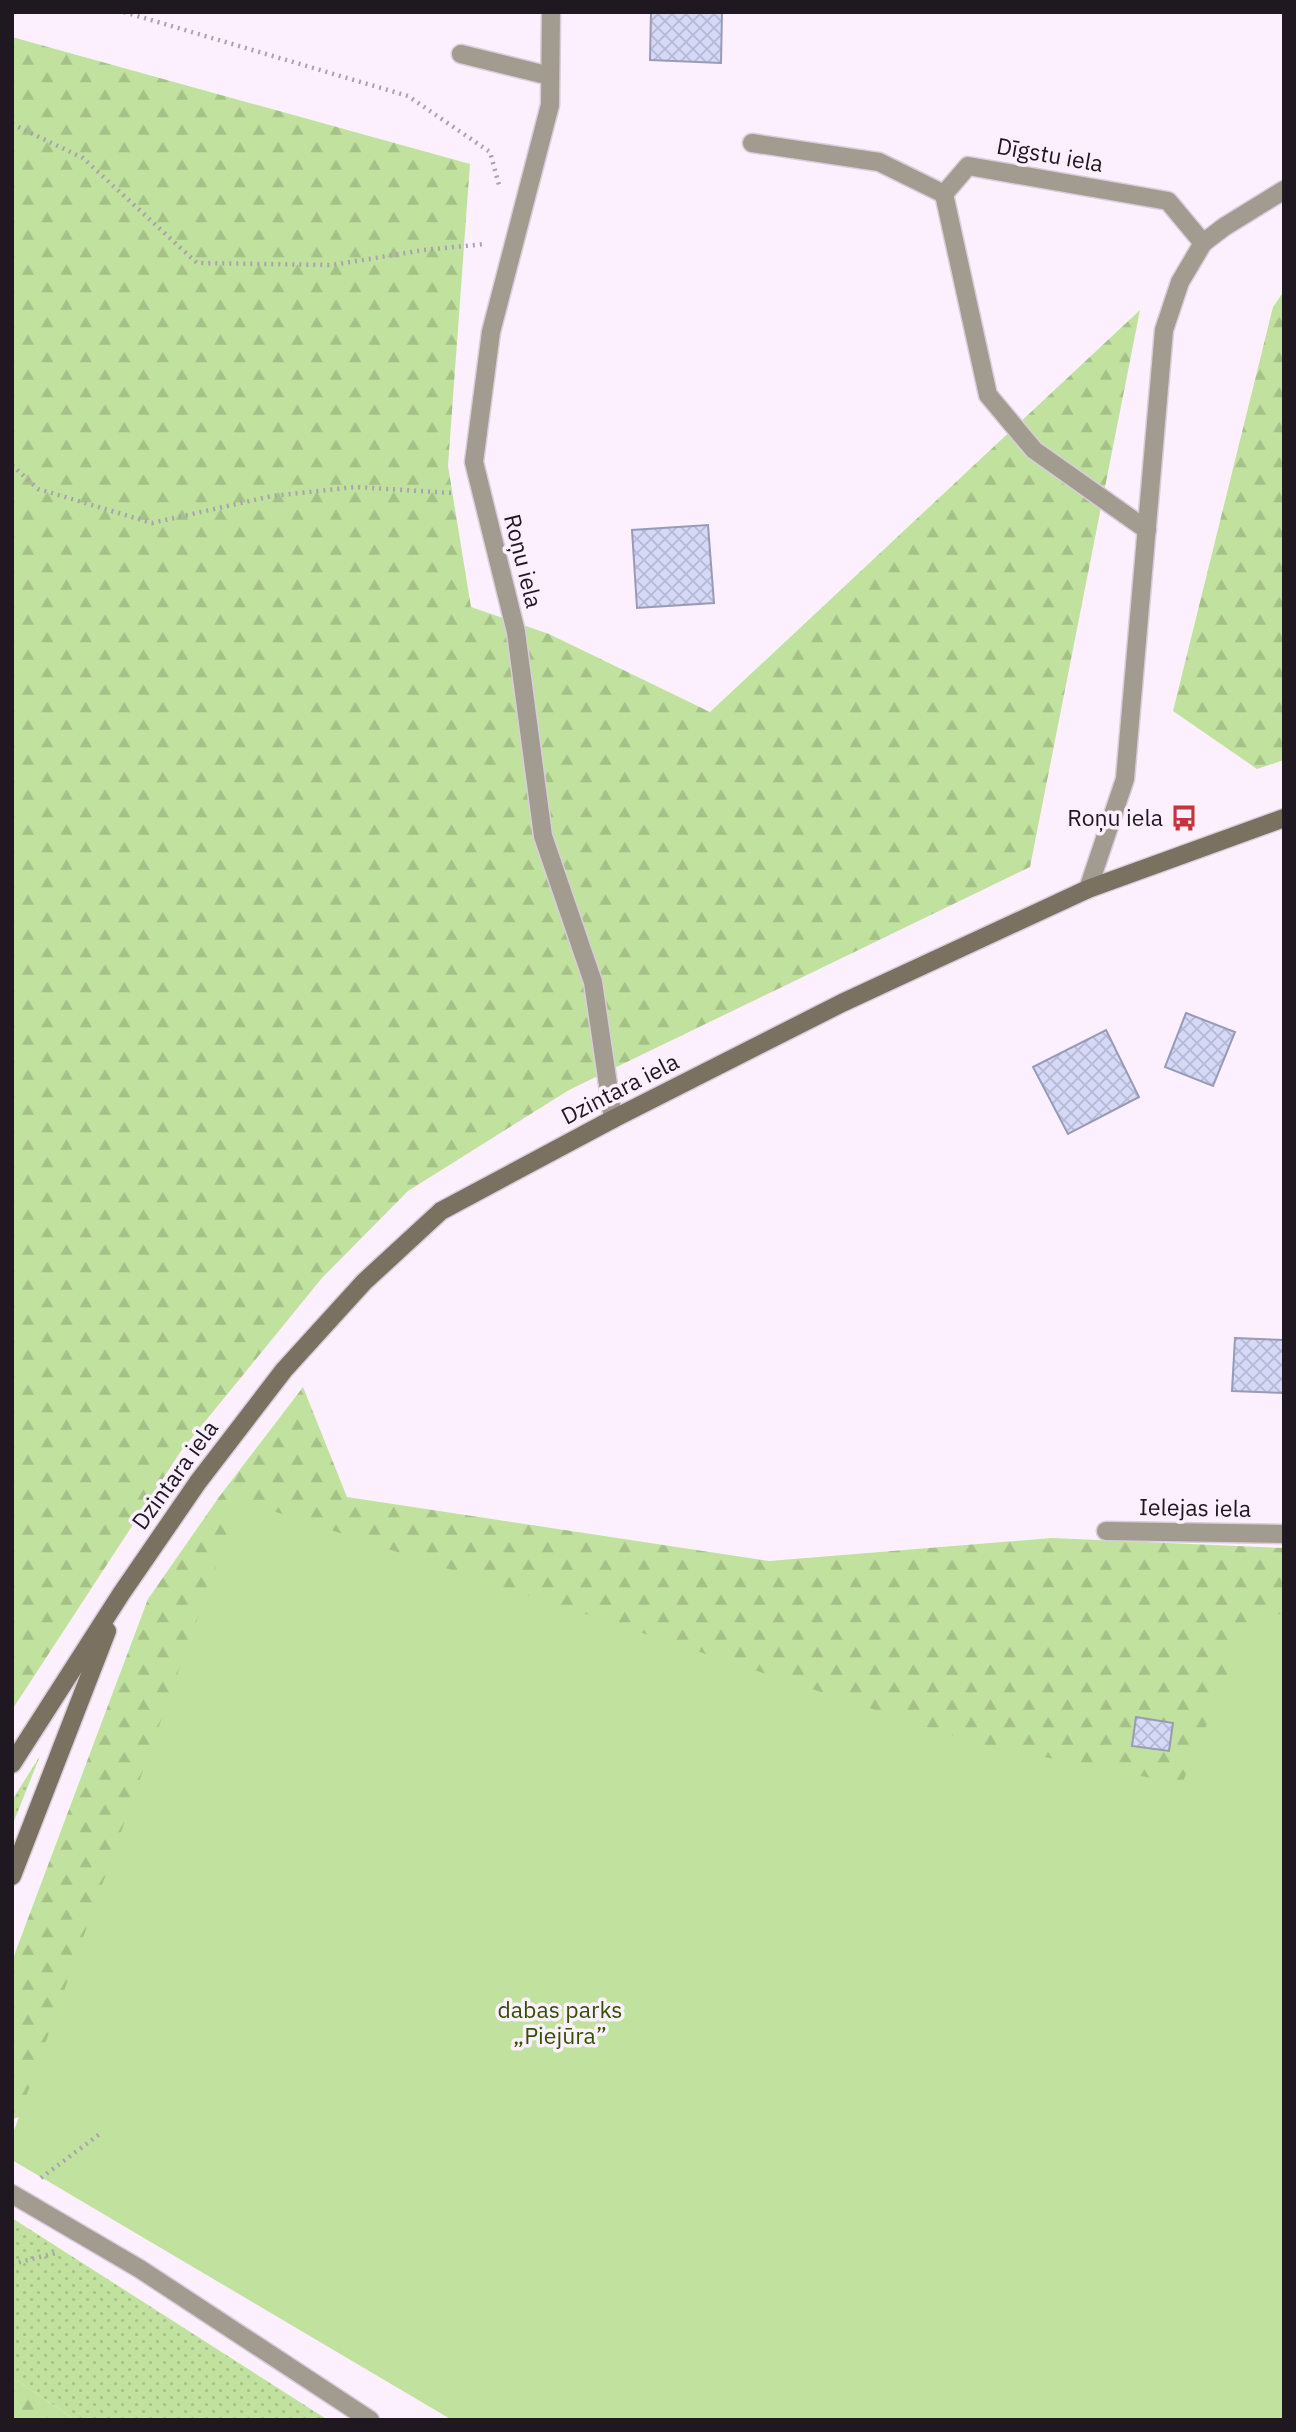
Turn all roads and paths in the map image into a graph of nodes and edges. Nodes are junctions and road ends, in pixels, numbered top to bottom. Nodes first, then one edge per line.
1 (124, 12) edge
2 (551, 12) edge
3 (461, 54) dead end
4 (551, 76) junction
5 (12, 124) edge
6 (752, 144) dead end
7 (501, 190) dead end
8 (1284, 190) edge
9 (944, 194) junction
10 (515, 242) junction
11 (1203, 243) junction
12 (12, 465) edge
13 (481, 495) junction
14 (1147, 530) junction
15 (1284, 818) edge
16 (1088, 889) junction
17 (613, 1119) junction
18 (1105, 1531) dead end
19 (1284, 1534) edge
20 (121, 1594) junction
21 (12, 1765) edge
22 (12, 1876) edge
23 (101, 2133) dead end
24 (13, 2194) edge
25 (370, 2420) edge

1 - 7 path
2 - 4 street, Roņu iela
3 - 4 street
4 - 10 street, Roņu iela
5 - 10 path
6 - 9 street
8 - 11 street
9 - 11 street, Dīgstu iela
9 - 14 street
10 - 13 street, Roņu iela
11 - 14 street
12 - 13 path
13 - 17 street, Roņu iela
14 - 16 street
15 - 16 street, Dzintara iela
16 - 17 street, Dzintara iela
17 - 20 street, Dzintara iela
18 - 19 street, Ielejas iela
20 - 21 street, Dzintara iela
20 - 22 street, Dzintara iela
23 - 24 path
24 - 25 street

